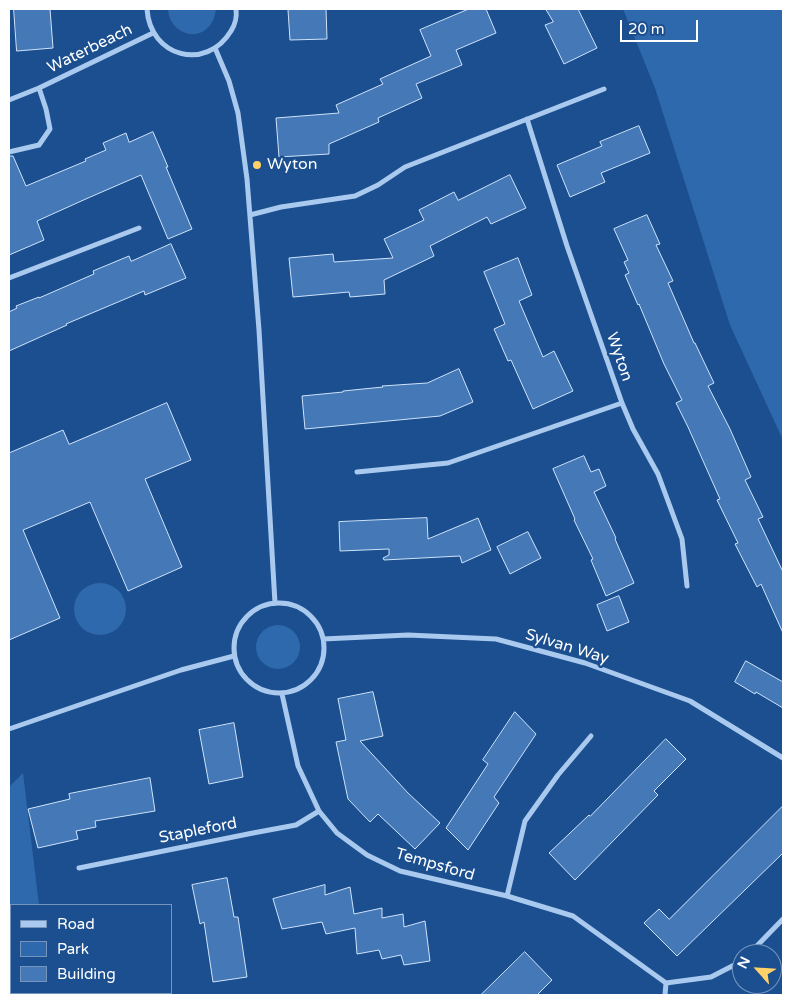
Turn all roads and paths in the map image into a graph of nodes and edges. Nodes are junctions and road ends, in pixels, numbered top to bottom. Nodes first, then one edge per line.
1 (147, 9) edge
2 (236, 9) edge
3 (153, 33) junction
4 (215, 48) junction
5 (39, 88) junction
6 (604, 88) dead end
7 (9, 100) edge
8 (528, 119) junction
9 (9, 152) edge
10 (250, 215) junction
11 (139, 228) dead end
12 (9, 278) edge
13 (622, 403) junction
14 (357, 472) dead end
15 (687, 586) dead end
16 (275, 603) junction
17 (323, 639) junction
18 (234, 656) junction
19 (282, 694) junction
20 (9, 729) edge
21 (591, 736) dead end
22 (783, 758) edge
23 (319, 811) junction
24 (79, 868) dead end
25 (507, 896) junction
26 (783, 919) edge
27 (759, 944) edge
28 (732, 966) edge
29 (666, 983) junction
30 (665, 995) edge

1 - 3 street
2 - 4 street
3 - 4 street
3 - 5 street, Waterbeach
4 - 10 street
5 - 7 street, Waterbeach
5 - 9 street, Waterbeach
6 - 8 street
8 - 10 street
8 - 13 street, Wyton
10 - 16 street
11 - 12 street
13 - 14 street, Wyton
13 - 15 street, Wyton
16 - 17 street
16 - 18 street
17 - 19 street
17 - 22 street, Sylvan Way
18 - 19 street
18 - 20 street
19 - 23 street, Tempsford
21 - 25 street
23 - 24 street, Stapleford
23 - 25 street, Tempsford
25 - 29 street, Tempsford
26 - 27 street
28 - 29 street
29 - 30 street

